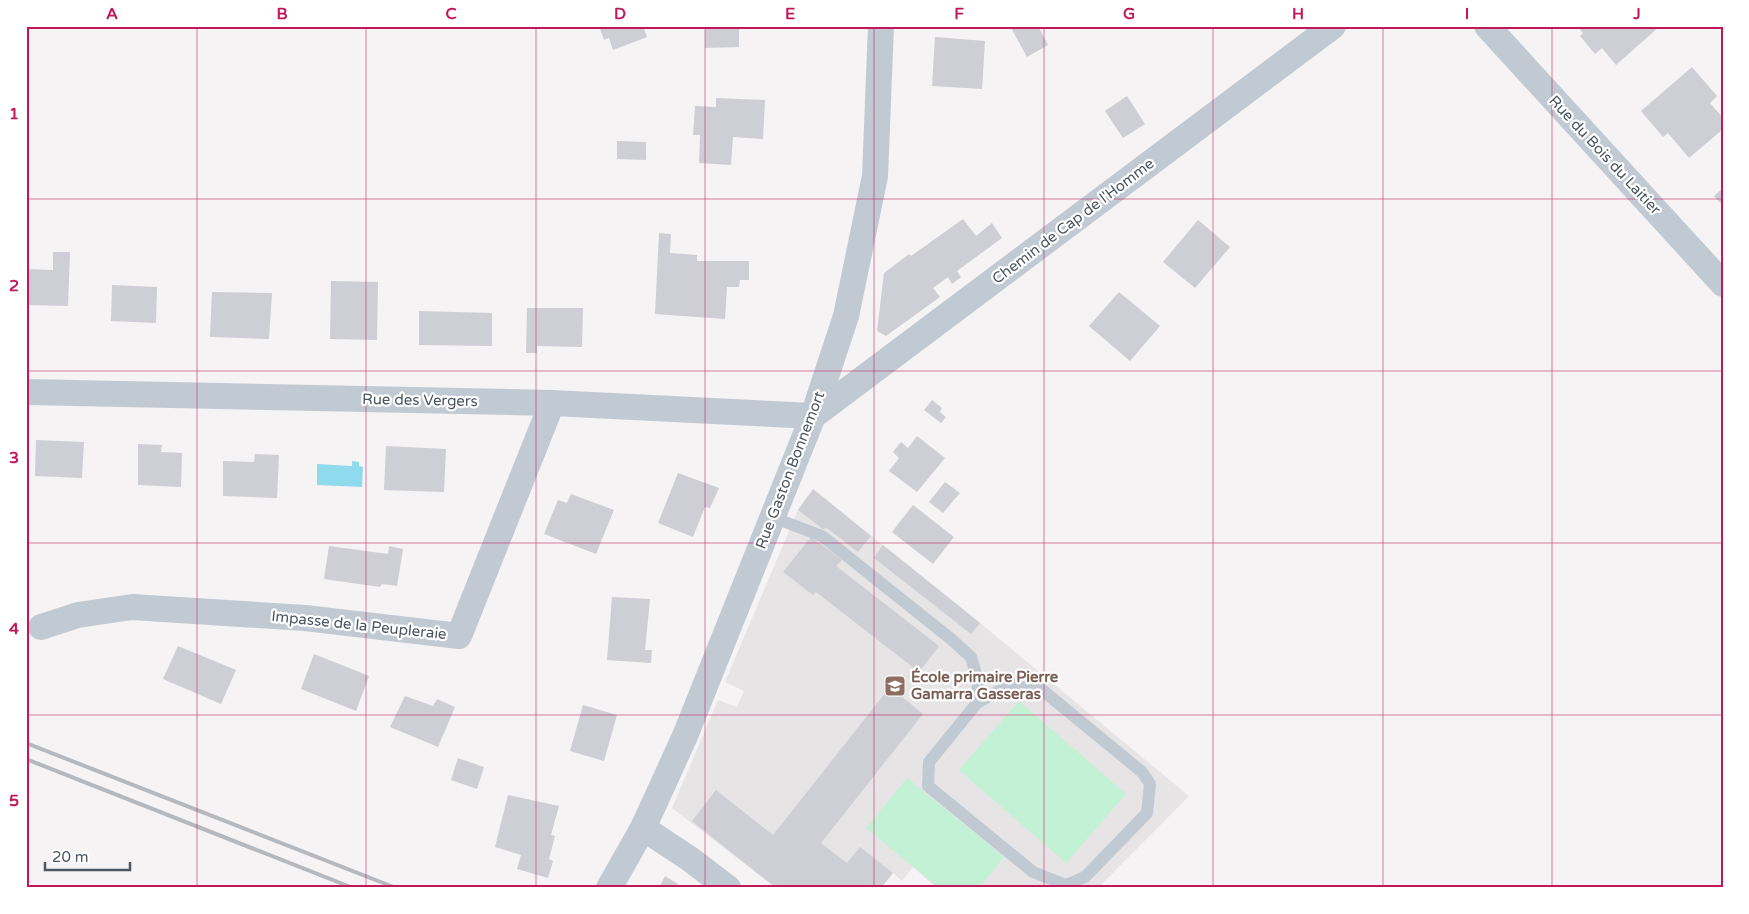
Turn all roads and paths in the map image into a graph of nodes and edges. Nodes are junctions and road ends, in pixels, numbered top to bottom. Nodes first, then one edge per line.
1 (881, 26) edge
2 (1333, 26) edge
3 (1487, 26) edge
4 (1723, 284) edge
5 (26, 392) edge
6 (552, 403) junction
7 (813, 416) junction
8 (772, 517) junction
9 (41, 628) dead end
10 (977, 703) junction
11 (643, 828) junction
12 (609, 888) edge
13 (728, 888) edge

1 - 7 street, Rue Gaston Bonnemort
2 - 7 street, Chemin de Cap de l'Homme
3 - 4 street, Rue du Bois du Laitier
5 - 6 street, Rue des Vergers
6 - 7 street, Rue des Vergers
6 - 9 street, Impasse de la Peupleraie
7 - 8 street, Rue Gaston Bonnemort
8 - 10 lane
8 - 11 street, Rue Gaston Bonnemort
10 - 10 lane
11 - 12 street, Rue Gaston Bonnemort
11 - 13 street

